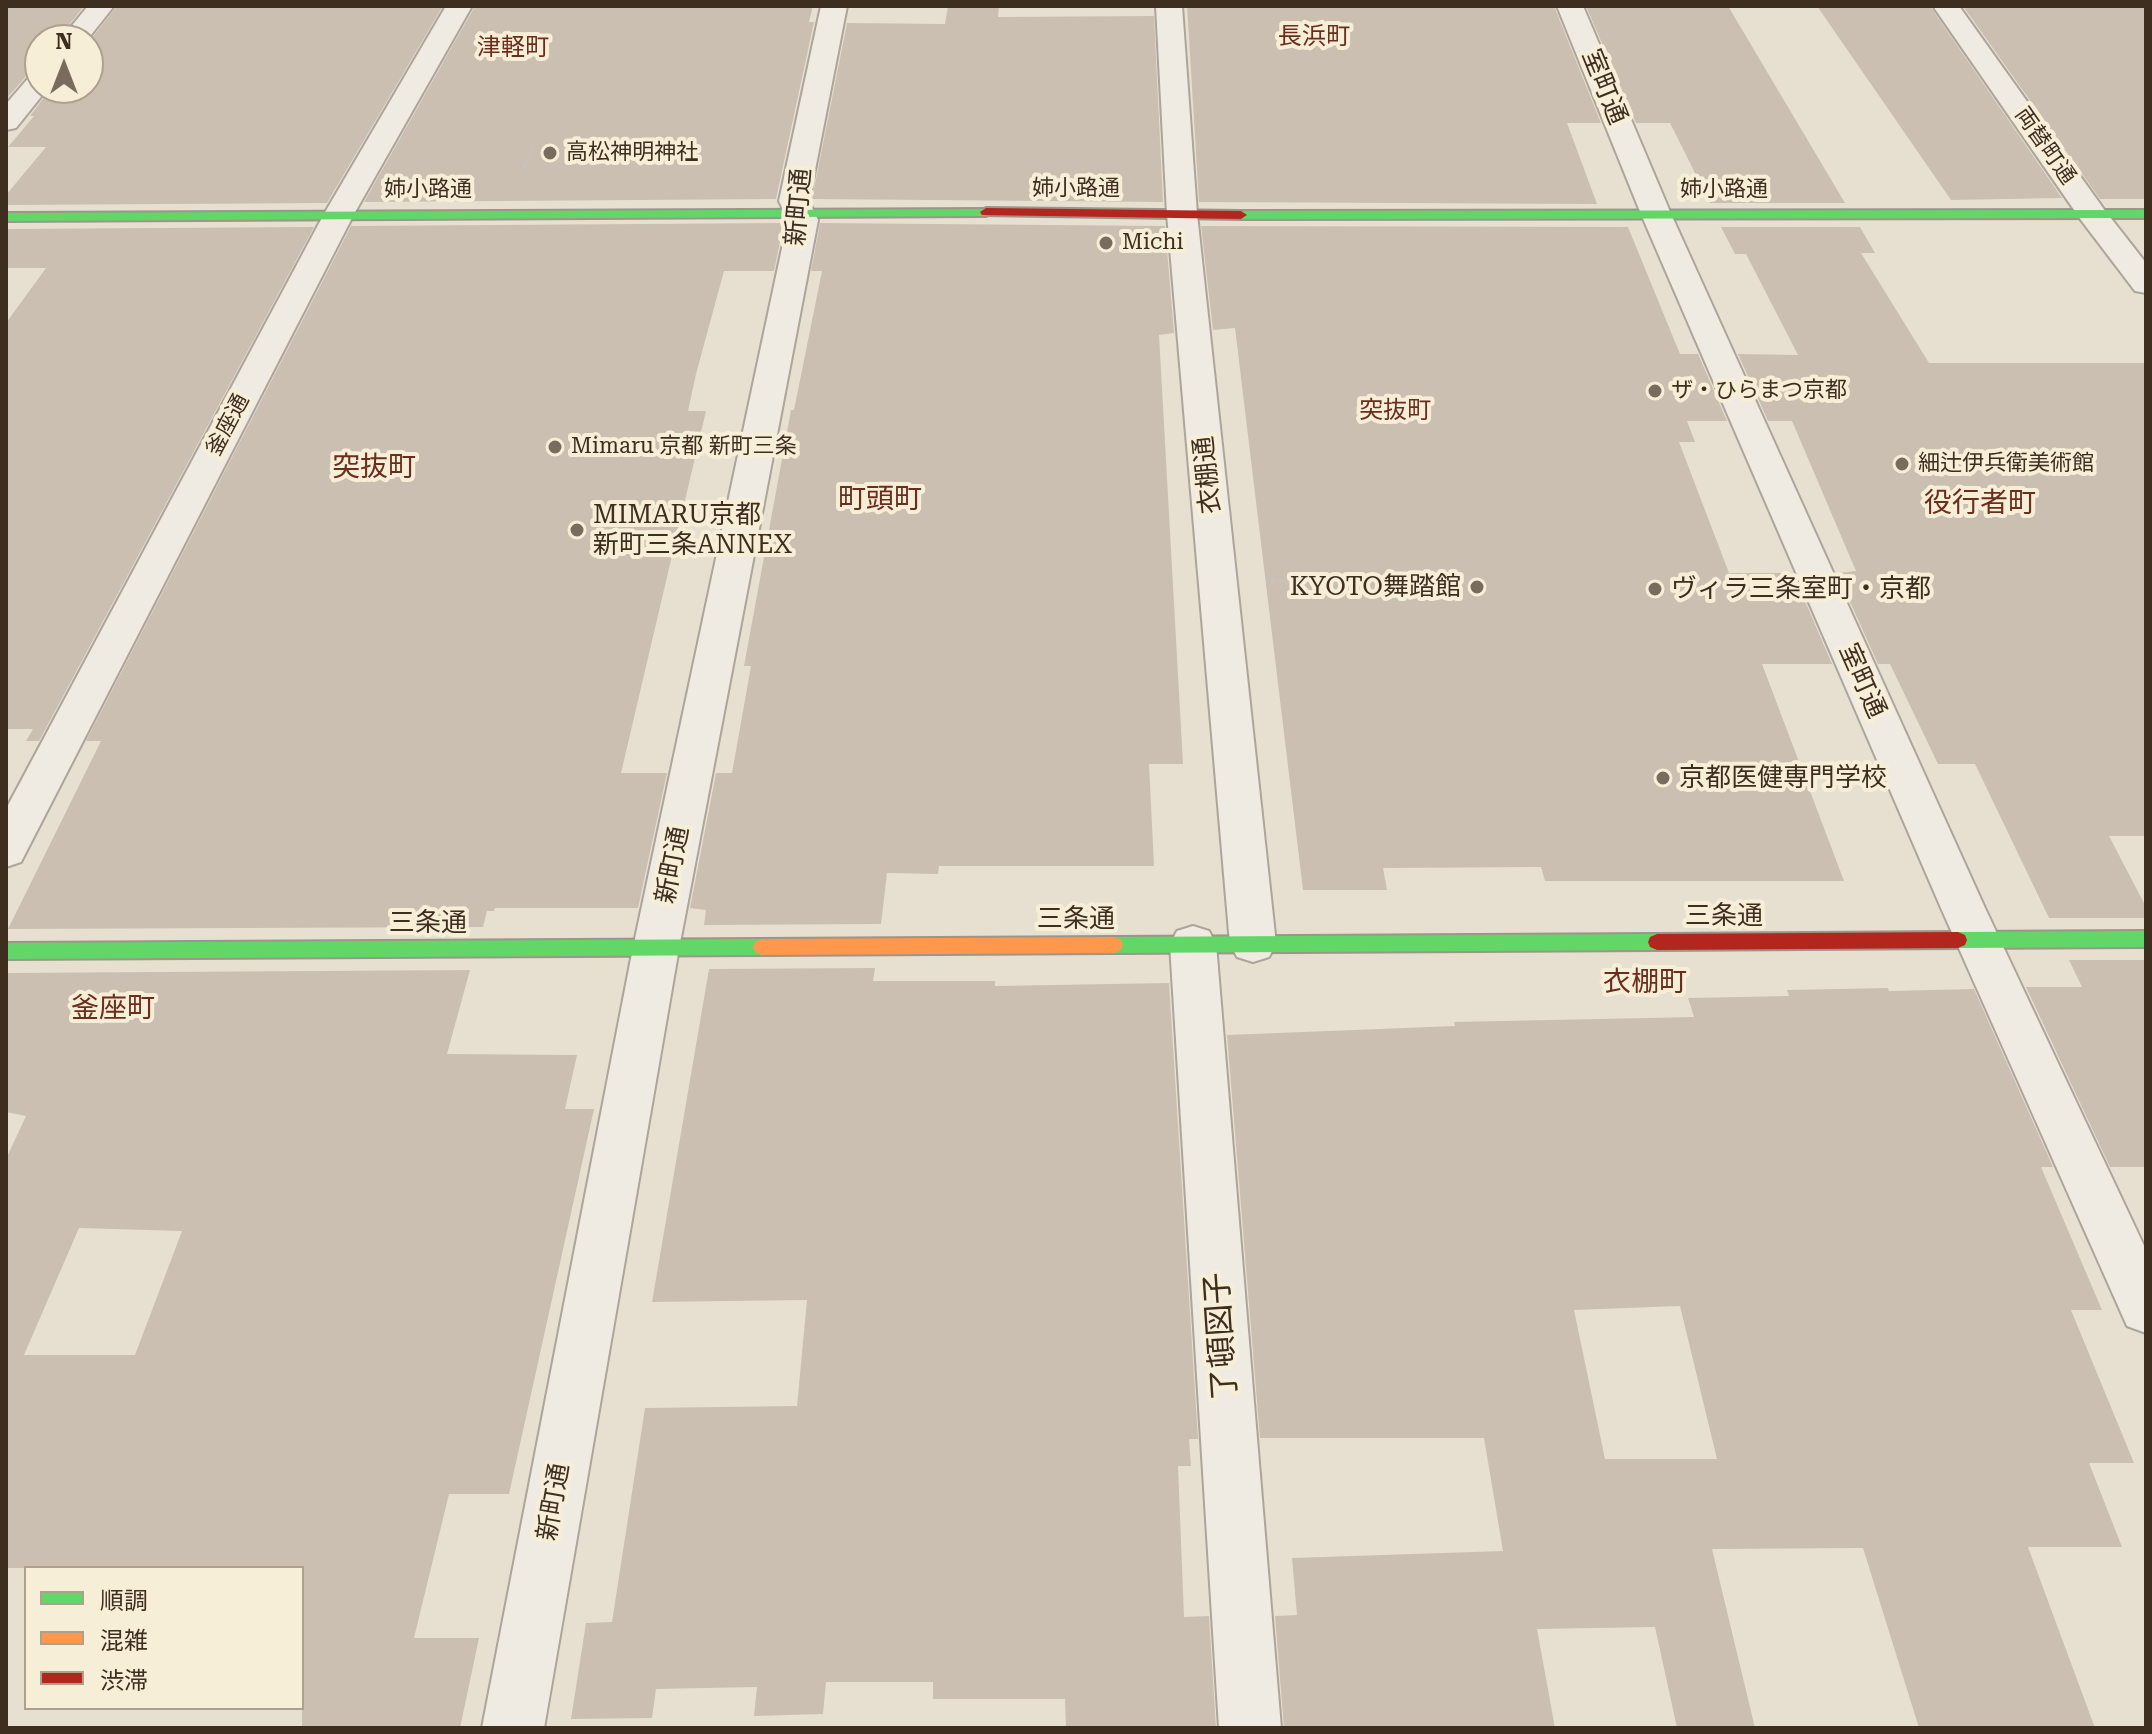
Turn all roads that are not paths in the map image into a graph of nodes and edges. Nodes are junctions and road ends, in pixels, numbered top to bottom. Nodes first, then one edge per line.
1 (101, 6) edge
2 (459, 6) edge
3 (834, 6) edge
4 (1169, 6) edge
5 (1570, 6) edge
6 (1946, 6) edge
7 (86, 24) edge
8 (24, 100) edge
9 (6, 122) edge
10 (799, 211) junction
11 (339, 214) junction
12 (1182, 214) junction
13 (1656, 214) junction
14 (2092, 214) junction
15 (2146, 214) edge
16 (6, 217) edge
17 (2146, 284) edge
18 (6, 850) edge
19 (2146, 939) edge
20 (1977, 940) junction
21 (1193, 944) junction
22 (1253, 944) junction
23 (656, 948) junction
24 (6, 951) edge
25 (2146, 1308) edge
26 (513, 1728) edge
27 (1250, 1728) edge

1 - 7 street
2 - 11 street, 釜座通
3 - 10 street, 新町通
4 - 12 street, 衣棚通
5 - 13 street, 室町通
6 - 14 street, 両替町通
8 - 9 street
10 - 11 street, 姉小路通
10 - 12 street, 姉小路通
10 - 23 street, 新町通
11 - 16 street, 姉小路通
11 - 18 street, 釜座通
12 - 13 street, 姉小路通
12 - 22 street, 衣棚通
13 - 14 street, 姉小路通
13 - 20 street, 室町通
14 - 15 street, 姉小路通
14 - 17 street, 両替町通
19 - 20 street, 三条通
20 - 22 street, 三条通
20 - 25 street, 室町通
21 - 22 street, 三条通
21 - 23 street, 三条通
21 - 27 street, 了頓図子
23 - 24 street, 三条通
23 - 26 street, 新町通

